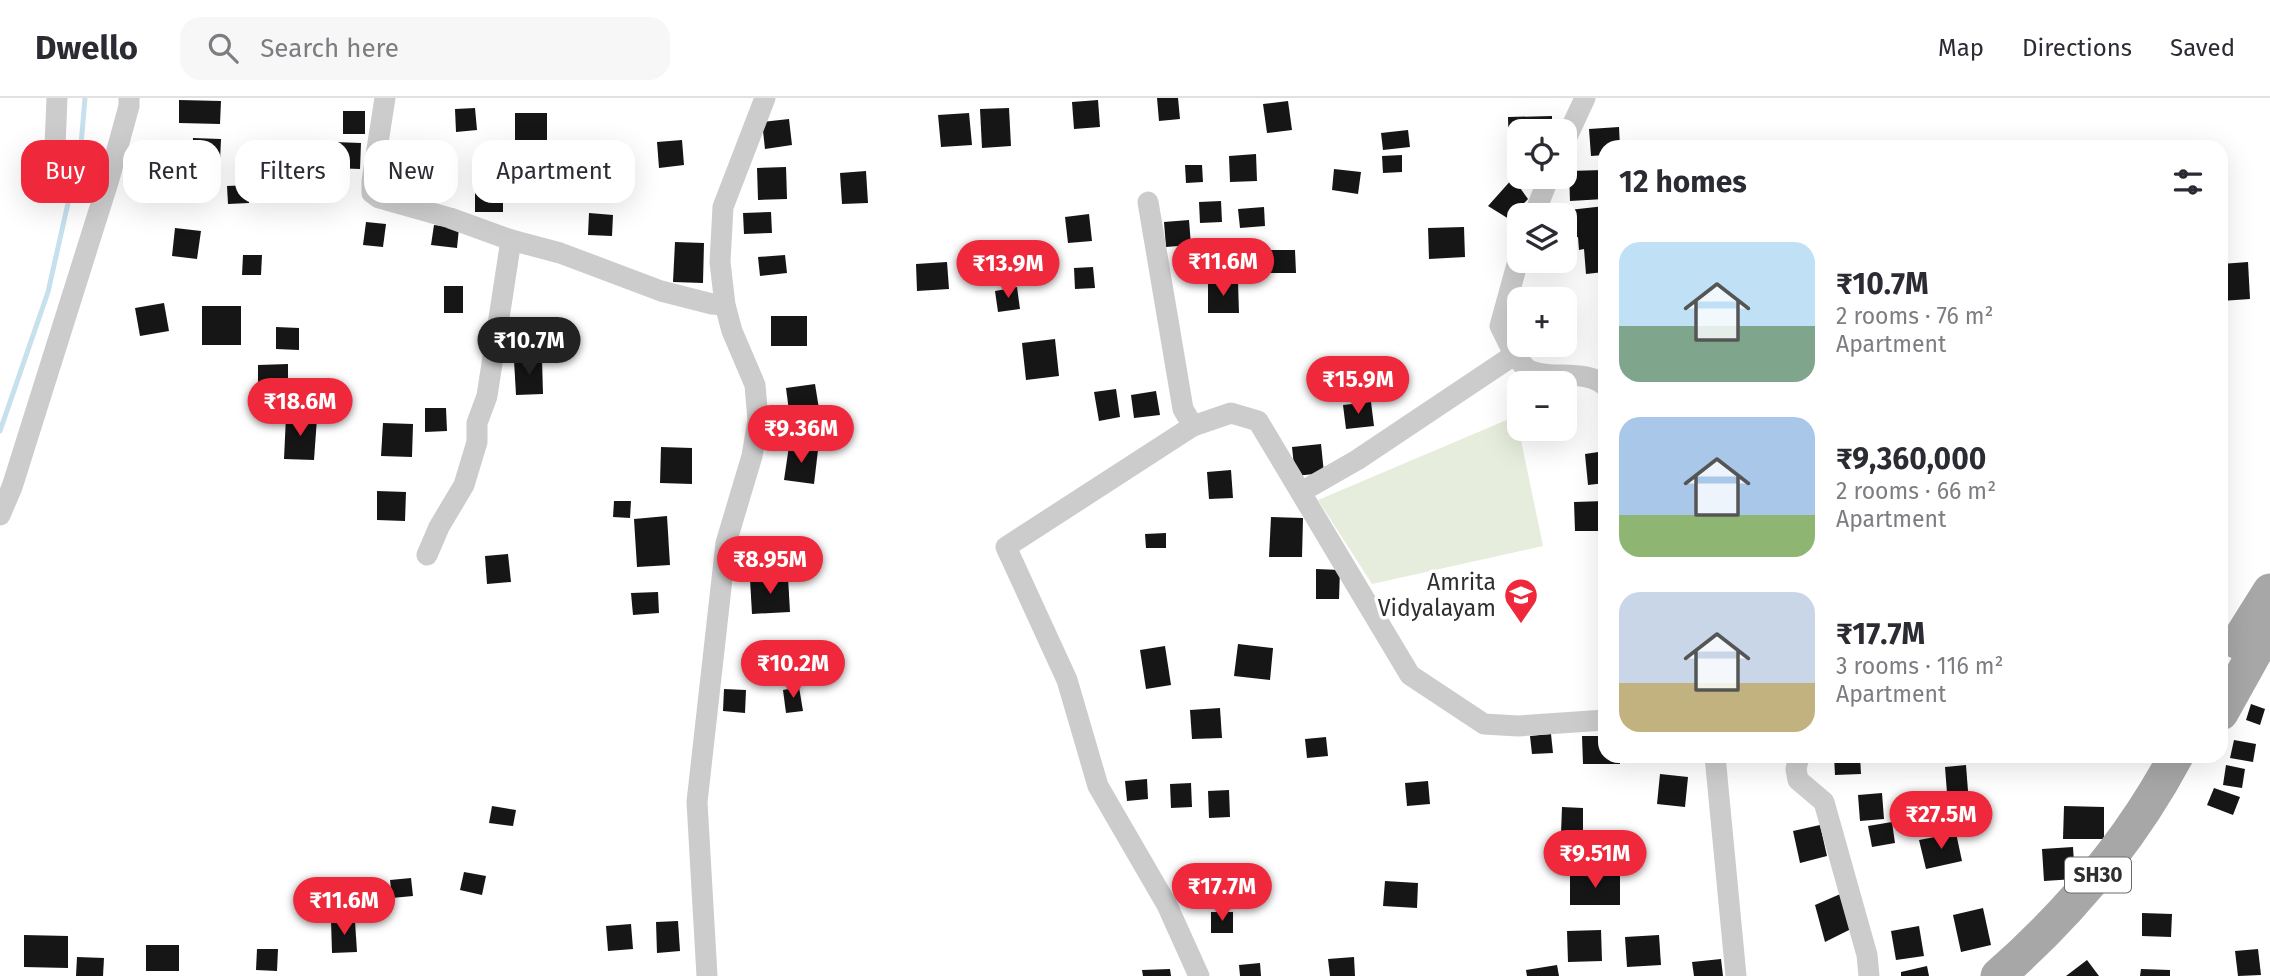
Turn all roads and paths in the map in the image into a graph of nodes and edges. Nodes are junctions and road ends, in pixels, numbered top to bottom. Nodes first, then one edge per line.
1 (57, 98) edge
2 (129, 98) edge
3 (385, 98) edge
4 (765, 98) edge
5 (1586, 98) edge
6 (1576, 119) edge
7 (55, 140) edge
8 (109, 160) edge
9 (1148, 202) dead end
10 (95, 203) edge
11 (511, 240) junction
12 (1507, 301) edge
13 (725, 305) junction
14 (1507, 340) edge
15 (1511, 357) edge
16 (1516, 357) edge
17 (1598, 381) edge
18 (1193, 426) junction
19 (1301, 492) junction
20 (0, 515) edge
21 (428, 555) dead end
22 (2270, 591) edge
23 (2270, 625) edge
24 (2228, 660) edge
25 (2228, 700) edge
26 (1598, 720) edge
27 (1716, 763) edge
28 (1797, 763) edge
29 (2172, 763) edge
30 (2193, 763) edge
31 (707, 976) edge
32 (1199, 976) edge
33 (1736, 976) edge
34 (1869, 976) edge
35 (1998, 976) edge
36 (2022, 976) edge

1 - 7 street
2 - 8 street
3 - 11 street
4 - 13 street
5 - 6 street
9 - 18 street
10 - 20 street
11 - 13 street
11 - 21 street
12 - 14 street
13 - 31 street
15 - 19 street
16 - 17 street
18 - 19 street
18 - 32 street
19 - 26 street
22 - 24 main road
23 - 25 main road
27 - 33 street
28 - 34 street
29 - 35 main road, SH30
30 - 36 main road

